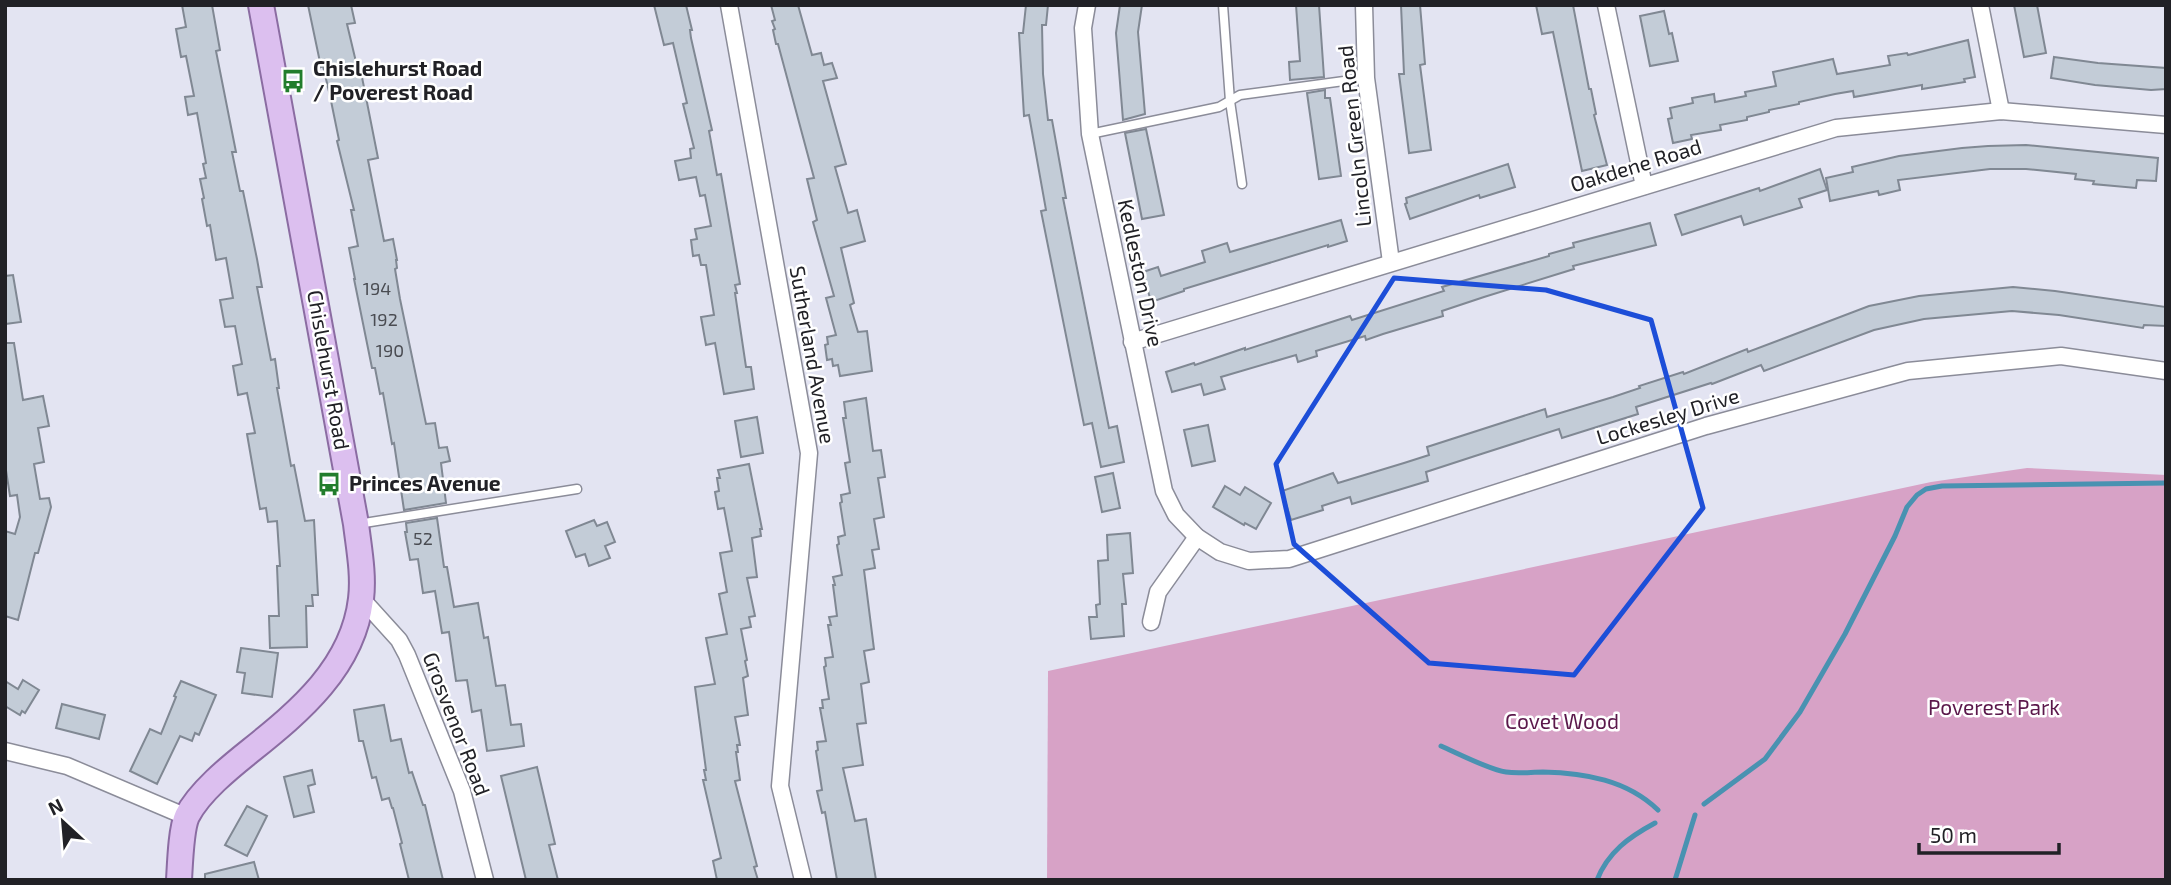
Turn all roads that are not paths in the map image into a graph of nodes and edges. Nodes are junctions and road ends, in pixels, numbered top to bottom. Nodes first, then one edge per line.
1 (261, 5) edge
2 (729, 5) edge
3 (1087, 5) edge
4 (1223, 5) edge
5 (1364, 5) edge
6 (1606, 5) edge
7 (1980, 5) edge
8 (1366, 78) junction
9 (1230, 101) junction
10 (2001, 111) junction
11 (2166, 125) edge
12 (1090, 134) junction
13 (1242, 184) dead end
14 (1644, 186) junction
15 (1391, 262) junction
16 (1132, 342) junction
17 (2166, 371) edge
18 (577, 489) dead end
19 (356, 524) junction
20 (1197, 537) junction
21 (361, 598) junction
22 (1151, 622) dead end
23 (5, 751) edge
24 (187, 817) junction
25 (179, 880) edge
26 (485, 880) edge
27 (803, 880) edge

1 - 19 main road, Chislehurst Road
2 - 27 street, Sutherland Avenue
3 - 12 street, Kedleston Drive
4 - 9 lane
5 - 8 street, Lincoln Green Road
6 - 14 street
7 - 10 street
8 - 9 lane
8 - 15 street, Lincoln Green Road
9 - 12 lane
9 - 13 lane
10 - 11 street, Oakdene Road
10 - 14 street, Oakdene Road
12 - 16 street, Kedleston Drive
14 - 15 street, Oakdene Road
15 - 16 street, Oakdene Road
16 - 20 street, Kedleston Drive
17 - 20 street, Lockesley Drive
18 - 19 lane
19 - 21 main road, Chislehurst Road
20 - 22 street
21 - 24 main road, Chislehurst Road
21 - 26 street, Grosvenor Road
23 - 24 street
24 - 25 main road, Chislehurst Road

